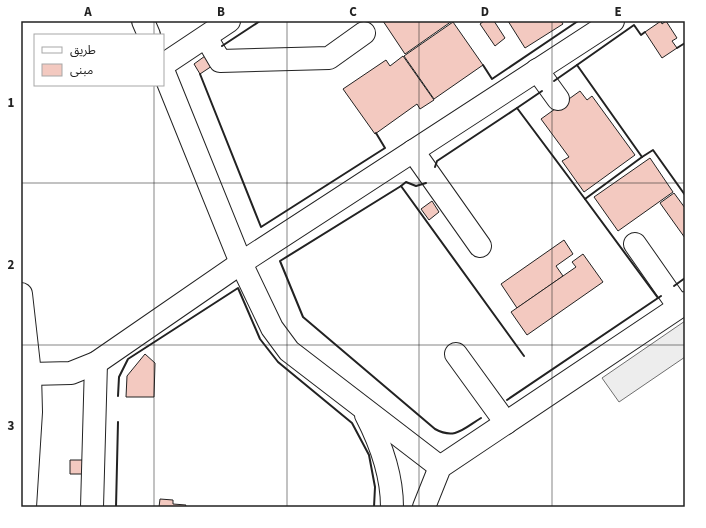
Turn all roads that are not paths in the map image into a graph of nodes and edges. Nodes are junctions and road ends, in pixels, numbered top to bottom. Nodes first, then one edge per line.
1 (143, 21) edge
2 (229, 21) edge
3 (613, 21) edge
4 (364, 33) dead end
5 (149, 34) edge
6 (206, 37) junction
7 (164, 64) edge
8 (537, 70) junction
9 (164, 72) edge
10 (558, 99) dead end
11 (413, 151) junction
12 (635, 244) dead end
13 (480, 246) dead end
14 (241, 263) junction
15 (21, 294) edge
16 (682, 305) edge
17 (456, 354) dead end
18 (96, 363) junction
19 (30, 374) junction
20 (363, 409) junction
21 (506, 423) junction
22 (440, 467) junction
23 (25, 507) edge
24 (92, 507) edge
25 (392, 507) edge
26 (424, 507) edge

1 - 5 main road
2 - 6 main road
3 - 8 main road
4 - 6 main road
6 - 7 main road
8 - 10 main road
8 - 11 main road
9 - 14 main road
11 - 13 main road
11 - 14 main road
12 - 16 main road
14 - 18 main road
14 - 20 main road
15 - 19 main road
16 - 21 main road
17 - 21 main road
18 - 19 main road
18 - 24 main road
19 - 23 main road
20 - 22 main road
20 - 25 main road
21 - 22 main road
22 - 26 main road

